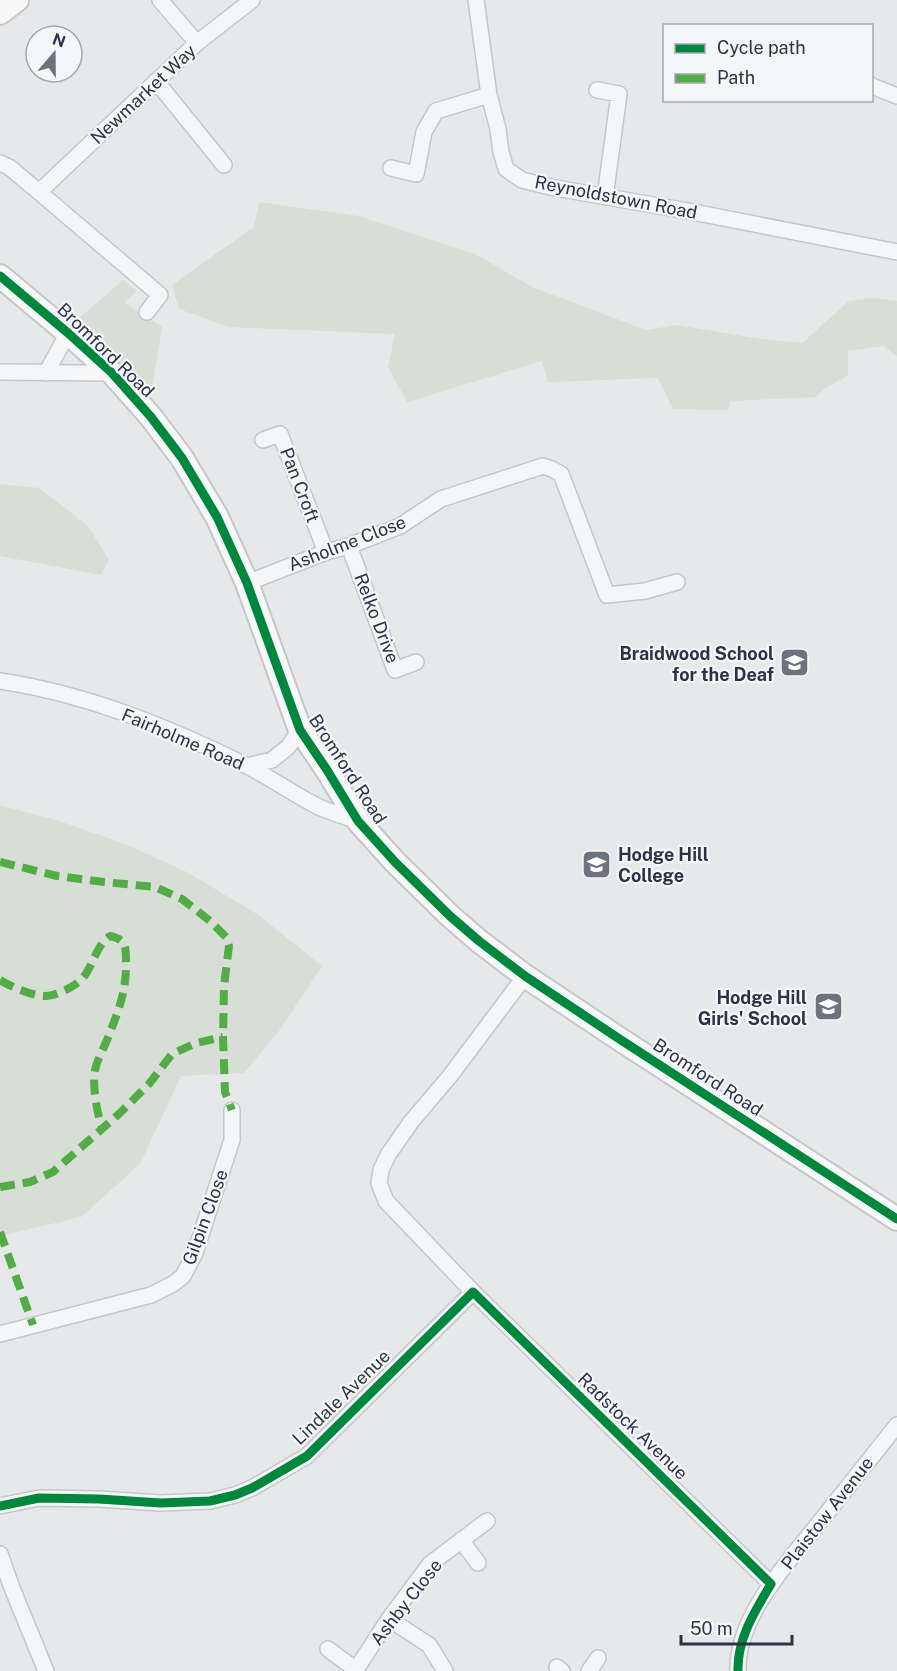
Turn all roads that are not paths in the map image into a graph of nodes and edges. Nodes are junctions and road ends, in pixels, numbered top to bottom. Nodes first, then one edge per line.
1 (17, 0) edge
2 (160, 0) edge
3 (252, 0) edge
4 (476, 0) edge
5 (0, 13) edge
6 (197, 44) junction
7 (156, 81) junction
8 (873, 86) edge
9 (597, 90) dead end
10 (489, 95) junction
11 (897, 96) edge
12 (0, 163) edge
13 (224, 165) dead end
14 (391, 168) dead end
15 (39, 192) junction
16 (605, 197) junction
17 (897, 252) edge
18 (0, 276) edge
19 (147, 312) dead end
20 (68, 333) junction
21 (0, 372) edge
22 (112, 373) junction
23 (46, 374) junction
24 (263, 440) dead end
25 (349, 546) junction
26 (326, 552) junction
27 (677, 582) dead end
28 (247, 583) junction
29 (416, 662) dead end
30 (0, 681) edge
31 (300, 730) junction
32 (247, 766) junction
33 (358, 821) junction
34 (525, 976) junction
35 (232, 1110) dead end
36 (897, 1219) edge
37 (473, 1292) junction
38 (0, 1334) edge
39 (897, 1425) edge
40 (0, 1506) edge
41 (487, 1521) dead end
42 (461, 1540) junction
43 (0, 1554) edge
44 (478, 1563) dead end
45 (771, 1584) junction
46 (389, 1619) junction
47 (328, 1649) dead end
48 (356, 1670) edge
49 (46, 1671) edge
50 (445, 1671) edge
51 (738, 1671) edge

1 - 5 street
2 - 6 street
3 - 6 street, Newmarket Way
4 - 10 street, Reynoldstown Road
6 - 7 street, Newmarket Way
7 - 13 street
7 - 15 street, Newmarket Way
8 - 11 street
9 - 16 street
10 - 14 street
10 - 16 street, Reynoldstown Road
12 - 15 street
15 - 19 street
16 - 17 street, Reynoldstown Road
18 - 20 street, Bromford Road
20 - 22 street, Bromford Road
20 - 23 street
21 - 23 street
22 - 23 street
22 - 28 street, Bromford Road
24 - 26 street, Pan Croft
25 - 26 street, Asholme Close
25 - 27 street, Asholme Close
25 - 29 street, Relko Drive
26 - 28 street, Asholme Close
28 - 31 street, Bromford Road
30 - 32 street, Fairholme Road
31 - 32 street
31 - 33 street, Bromford Road
32 - 33 street, Fairholme Road
33 - 34 street, Bromford Road
34 - 36 street, Bromford Road
34 - 37 street, Radstock Avenue
35 - 38 street, Gilpin Close
37 - 40 street, Lindale Avenue
37 - 45 street, Radstock Avenue
39 - 45 street, Plaistow Avenue
41 - 42 street, Ashby Close
42 - 44 street
42 - 46 street, Ashby Close
43 - 49 street
45 - 51 street, Plaistow Avenue
46 - 48 street, Ashby Close
46 - 50 street
47 - 48 street, Ashby Close

